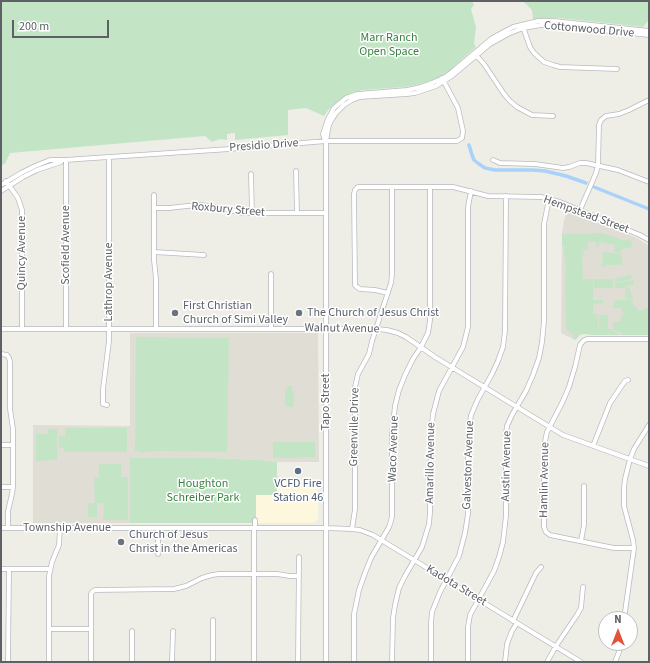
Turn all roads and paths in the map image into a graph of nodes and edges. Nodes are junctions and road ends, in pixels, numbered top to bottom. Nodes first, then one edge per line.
1 (523, 27) junction
2 (649, 31) edge
3 (649, 35) edge
4 (475, 54) junction
5 (616, 69) dead end
6 (443, 80) junction
7 (649, 100) edge
8 (553, 116) dead end
9 (326, 141) junction
10 (109, 157) junction
11 (66, 160) junction
12 (493, 160) dead end
13 (598, 165) junction
14 (296, 171) dead end
15 (251, 174) dead end
16 (6, 181) junction
17 (649, 182) edge
18 (1, 185) edge
19 (9, 185) junction
20 (392, 187) junction
21 (430, 187) junction
22 (472, 191) junction
23 (1, 192) edge
24 (154, 195) dead end
25 (506, 196) junction
26 (550, 199) junction
27 (154, 208) junction
28 (580, 210) junction
29 (252, 213) junction
30 (297, 213) junction
31 (326, 213) junction
32 (649, 240) edge
33 (154, 252) junction
34 (204, 255) dead end
35 (271, 274) dead end
36 (388, 293) junction
37 (1, 329) edge
38 (22, 329) junction
39 (66, 329) junction
40 (109, 329) junction
41 (156, 329) junction
42 (271, 329) junction
43 (326, 329) junction
44 (376, 329) junction
45 (649, 339) edge
46 (421, 347) junction
47 (1, 354) edge
48 (452, 368) junction
49 (628, 380) dead end
50 (484, 387) junction
51 (107, 405) dead end
52 (517, 407) junction
53 (649, 425) edge
54 (550, 427) junction
55 (1, 445) edge
56 (13, 445) junction
57 (593, 446) junction
58 (630, 459) junction
59 (649, 466) edge
60 (584, 486) dead end
61 (1, 487) edge
62 (13, 487) junction
63 (255, 520) dead end
64 (1, 528) edge
65 (8, 528) junction
66 (60, 528) junction
67 (158, 528) junction
68 (255, 528) junction
69 (326, 528) junction
70 (352, 529) junction
71 (381, 540) junction
72 (580, 541) junction
73 (634, 548) junction
74 (158, 554) dead end
75 (299, 557) dead end
76 (414, 560) junction
77 (541, 566) dead end
78 (9, 568) junction
79 (1, 569) edge
80 (50, 569) junction
81 (254, 574) junction
82 (299, 576) junction
83 (446, 580) junction
84 (583, 587) dead end
85 (478, 600) junction
86 (625, 611) edge
87 (213, 620) dead end
88 (515, 622) junction
89 (49, 629) junction
90 (91, 630) junction
91 (132, 630) dead end
92 (172, 631) dead end
93 (556, 646) junction
94 (619, 651) edge
95 (8, 662) edge
96 (49, 662) edge
97 (91, 662) edge
98 (132, 662) edge
99 (172, 662) edge
100 (213, 662) edge
101 (254, 662) edge
102 (298, 662) edge
103 (326, 662) edge
104 (354, 662) edge
105 (392, 662) edge
106 (430, 662) edge
107 (468, 662) edge
108 (505, 662) edge
109 (547, 662) edge
110 (581, 662) edge
111 (615, 662) edge

1 - 2 street, Cottonwood Drive
1 - 3 street, Cottonwood Drive
1 - 4 street, Cottonwood Drive
1 - 5 street
4 - 6 street, Cottonwood Drive
4 - 8 street
6 - 9 street, Cottonwood Drive
6 - 9 street, Presidio Drive
7 - 13 street
9 - 10 street, Presidio Drive
9 - 31 street, Tapo Street
10 - 11 street, Presidio Drive
10 - 40 street, Lathrop Avenue
11 - 16 street, Presidio Drive
11 - 19 street, Presidio Drive
11 - 39 street, Scofield Avenue
12 - 13 street
13 - 17 street
13 - 28 street
14 - 30 street
15 - 29 street
16 - 18 street, Presidio Drive
16 - 19 street, Quincy Avenue
19 - 23 street, Presidio Drive
19 - 38 street, Quincy Avenue
20 - 21 street, Hempstead Street
20 - 36 street, Greenville Drive
20 - 36 street, Hempstead Street
21 - 22 street, Hempstead Street
21 - 46 street, Waco Avenue
22 - 25 street, Hempstead Street
22 - 48 street, Amarillo Avenue
24 - 27 street
25 - 26 street, Hempstead Street
25 - 50 street, Galveston Avenue
26 - 28 street, Hempstead Street
26 - 52 street, Austin Avenue
27 - 29 street, Roxbury Street
27 - 33 street
28 - 32 street, Hempstead Street
29 - 30 street, Roxbury Street
30 - 31 street, Roxbury Street
31 - 43 street, Tapo Street
33 - 34 street
33 - 41 street
35 - 42 street
36 - 44 street, Greenville Drive
37 - 38 street, Walnut Avenue
38 - 39 street, Walnut Avenue
39 - 40 street, Walnut Avenue
40 - 41 street, Walnut Avenue
40 - 51 street, Lathrop Avenue
41 - 42 street, Walnut Avenue
42 - 43 street, Walnut Avenue
43 - 44 street, Walnut Avenue
43 - 69 street, Tapo Street
44 - 46 street, Walnut Avenue
44 - 70 street, Greenville Drive
45 - 54 street, Hamlin Avenue
46 - 48 street, Walnut Avenue
46 - 71 street, Waco Avenue
47 - 56 street
48 - 50 street, Walnut Avenue
48 - 76 street, Amarillo Avenue
49 - 57 street
50 - 52 street, Walnut Avenue
50 - 83 street, Galveston Avenue
52 - 54 street, Walnut Avenue
52 - 85 street, Austin Avenue
53 - 58 street
54 - 57 street, Walnut Avenue
54 - 72 street, Hamlin Avenue
55 - 56 street
56 - 62 street
57 - 58 street, Walnut Avenue
58 - 59 street, Walnut Avenue
58 - 73 street
60 - 72 street
61 - 62 street
62 - 65 street
63 - 68 street
64 - 65 street, Township Avenue
65 - 66 street, Township Avenue
66 - 67 street, Township Avenue
66 - 80 street
67 - 68 street, Township Avenue
67 - 74 street
68 - 69 street, Township Avenue
68 - 81 street
69 - 70 street, Kadota Street
69 - 103 street, Tapo Street
70 - 71 street, Kadota Street
71 - 76 street, Kadota Street
71 - 104 street, Waco Avenue
72 - 73 street
73 - 86 street
75 - 82 street
76 - 83 street, Kadota Street
76 - 105 street, Amarillo Avenue
77 - 88 street
78 - 79 street
78 - 80 street
78 - 95 street
80 - 89 street
81 - 82 street
81 - 90 street
81 - 101 street
82 - 102 street
83 - 85 street, Kadota Street
83 - 106 street, Galveston Avenue
84 - 93 street
85 - 88 street, Kadota Street
85 - 107 street, Austin Avenue
87 - 100 street
88 - 93 street, Kadota Street
88 - 108 street
89 - 90 street
89 - 96 street
90 - 97 street
91 - 98 street
92 - 99 street
93 - 109 street
93 - 110 street, Kadota Street
94 - 111 street

